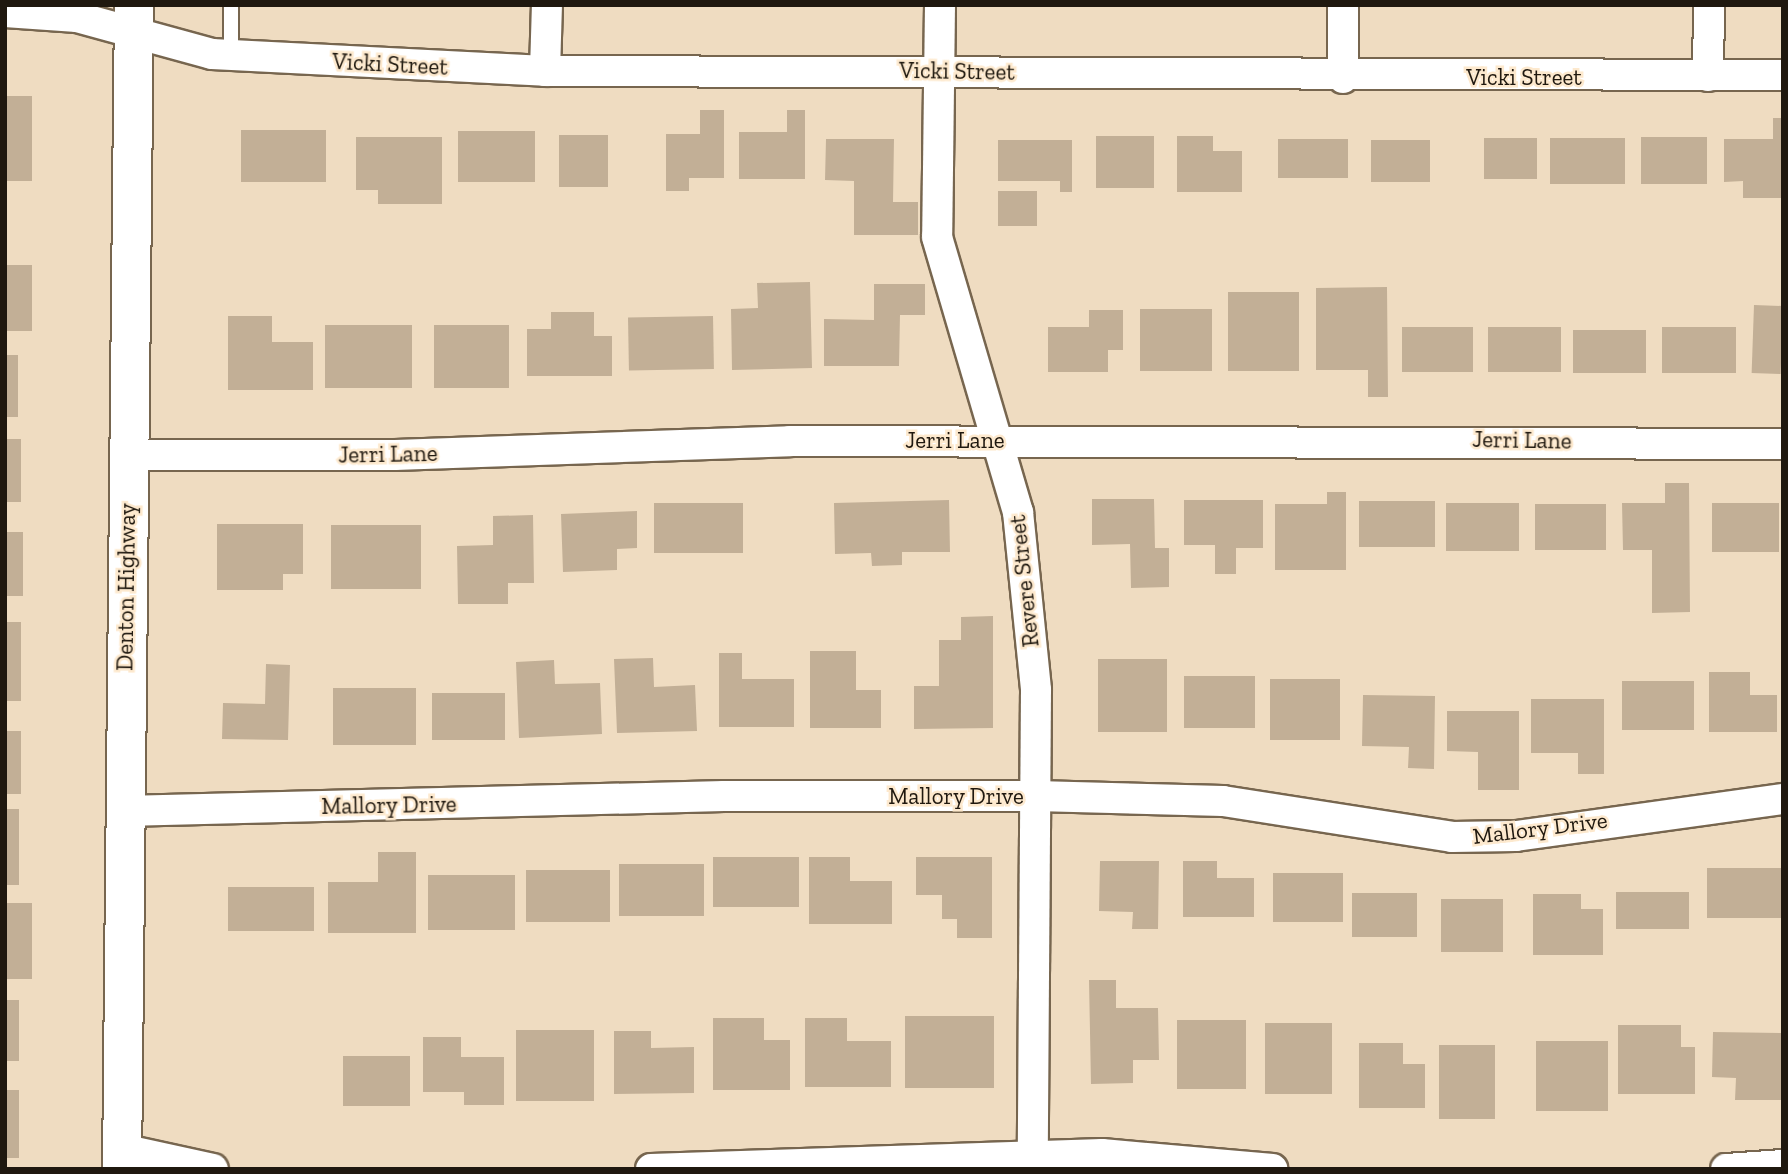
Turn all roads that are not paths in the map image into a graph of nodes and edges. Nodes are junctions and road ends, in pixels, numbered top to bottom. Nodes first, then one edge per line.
1 (231, 5) edge
2 (547, 5) edge
3 (940, 5) edge
4 (1343, 5) edge
5 (1709, 5) edge
6 (5, 12) edge
7 (134, 20) edge
8 (231, 55) junction
9 (938, 70) junction
10 (545, 71) junction
11 (1783, 75) edge
12 (1708, 76) junction
13 (1343, 78) junction
14 (997, 440) junction
15 (1783, 444) edge
16 (127, 455) junction
17 (1035, 796) junction
18 (1783, 799) edge
19 (124, 811) junction
20 (122, 1159) edge
21 (1033, 1163) edge
22 (1783, 1165) edge
23 (213, 1169) edge
24 (651, 1169) edge
25 (1272, 1169) edge
26 (1726, 1169) edge

1 - 8 lane
2 - 10 street
3 - 9 street, Revere Street
4 - 13 street
5 - 12 street
6 - 7 street, Vicki Street
7 - 8 street, Vicki Street
7 - 16 main road, Denton Highway
8 - 10 street, Vicki Street
9 - 10 street, Vicki Street
9 - 13 street, Vicki Street
9 - 14 street, Revere Street
11 - 12 street, Vicki Street
12 - 13 street, Vicki Street
14 - 15 street, Jerri Lane
14 - 16 street, Jerri Lane
14 - 17 street, Revere Street
16 - 19 main road, Denton Highway
17 - 18 street, Mallory Drive
17 - 19 street, Mallory Drive
17 - 21 street, Revere Street
19 - 20 main road, Denton Highway
20 - 23 street
21 - 24 street
21 - 25 street
22 - 26 street

